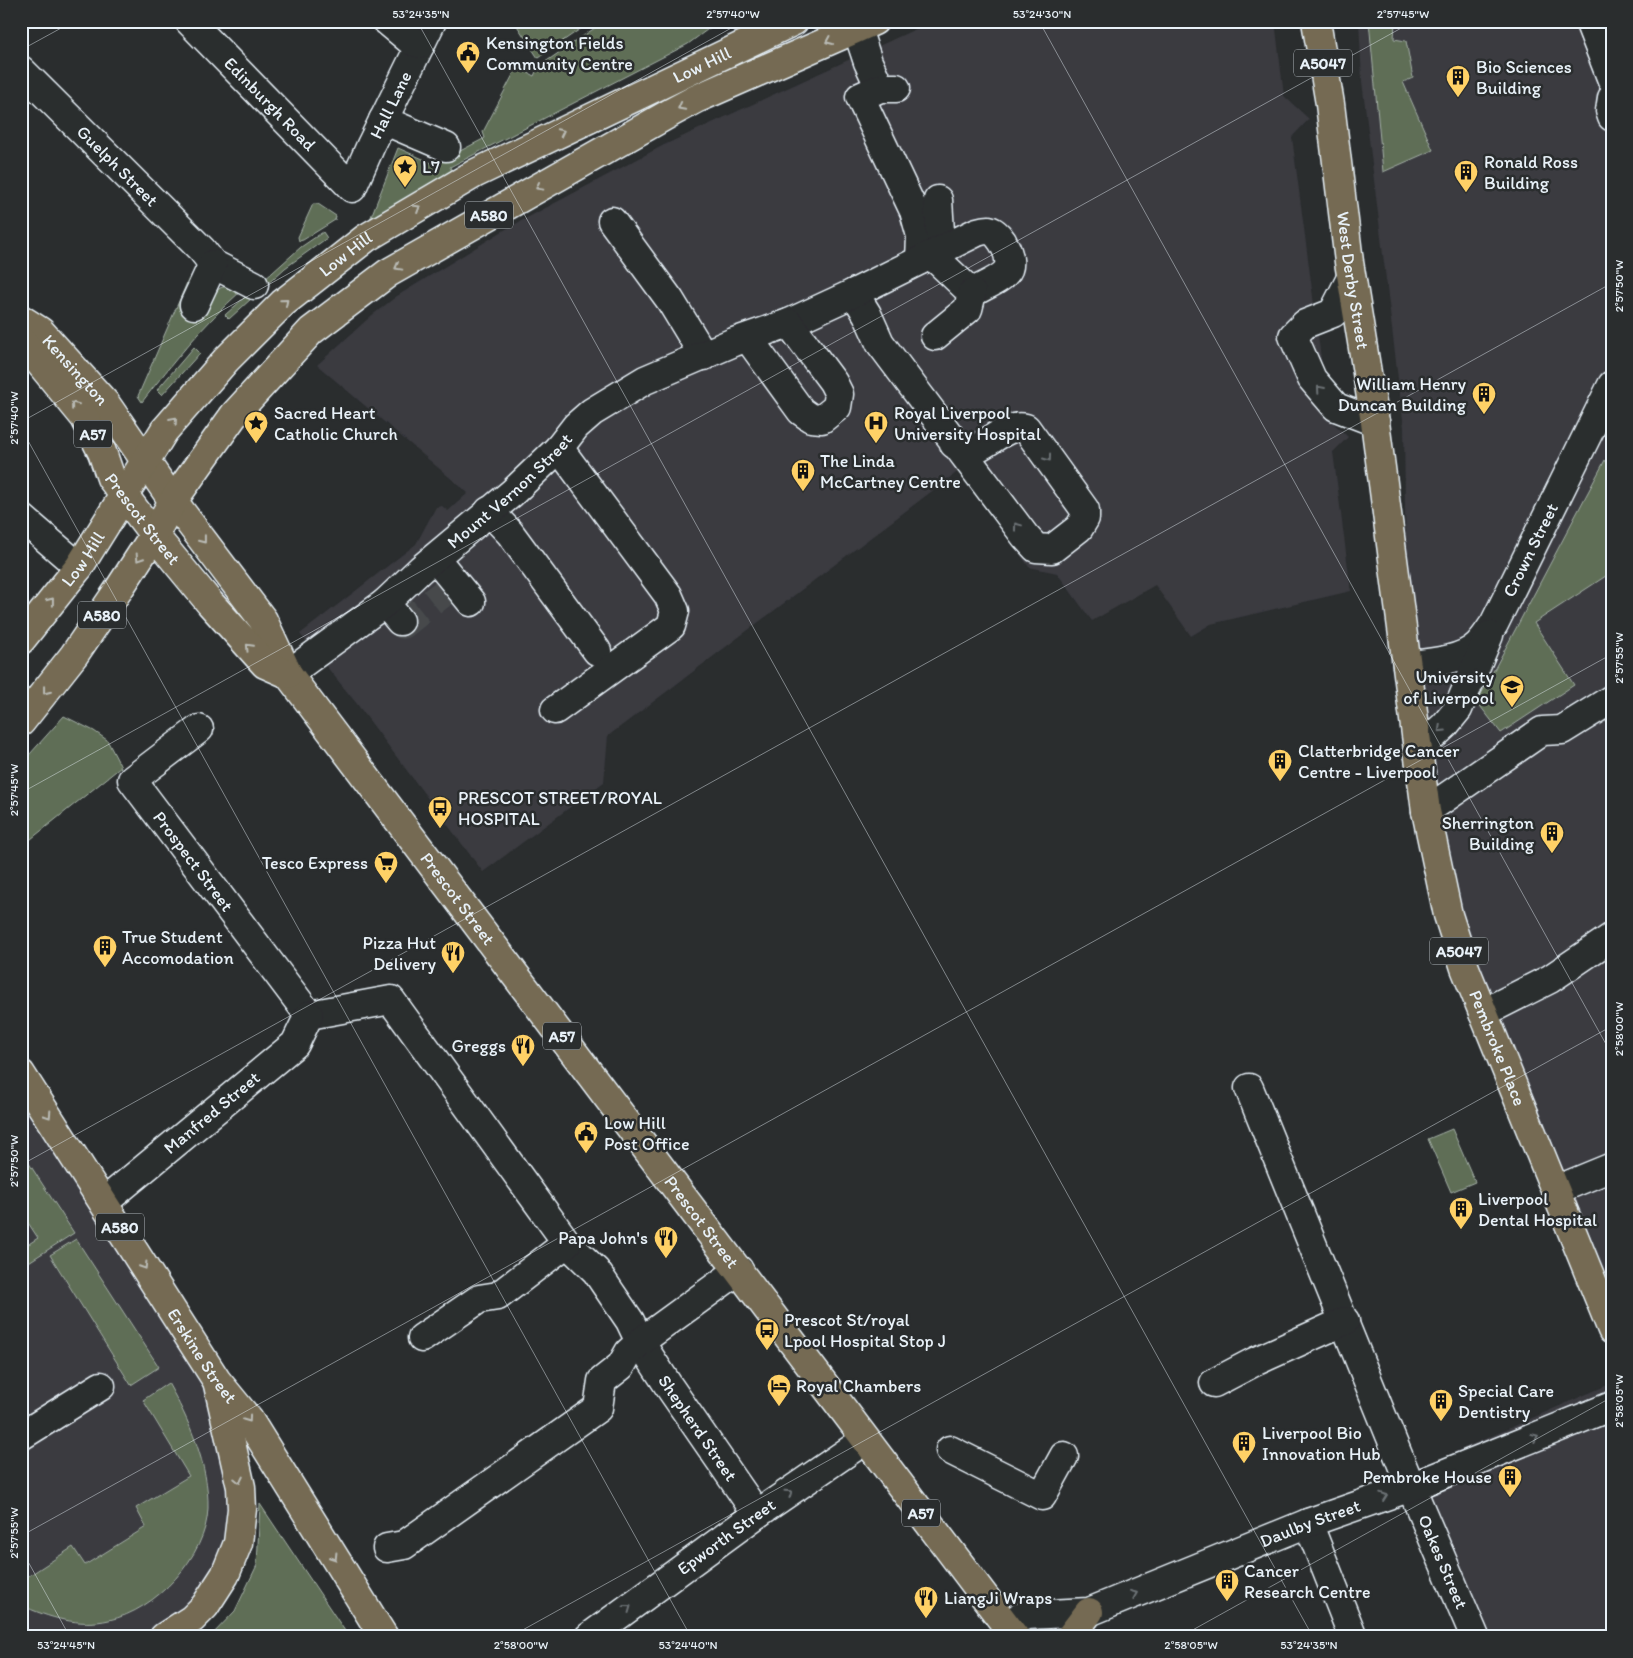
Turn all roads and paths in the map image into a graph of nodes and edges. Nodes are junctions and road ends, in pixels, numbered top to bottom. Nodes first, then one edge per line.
1 (189, 21) edge
2 (794, 21) edge
3 (1316, 21) edge
4 (1330, 21) edge
5 (1589, 21) edge
6 (865, 25) edge
7 (407, 33) edge
8 (21, 70) edge
9 (1612, 80) edge
10 (1612, 98) edge
11 (1330, 104) junction
12 (1612, 117) edge
13 (383, 120) junction
14 (446, 148) dead end
15 (352, 188) joint
16 (612, 221) dead end
17 (931, 255) junction
18 (213, 264) junction
19 (1351, 278) junction
20 (254, 285) dead end
21 (972, 292) junction
22 (854, 293) junction
23 (194, 305) dead end
24 (21, 319) edge
25 (789, 323) junction
26 (934, 336) dead end
27 (748, 338) junction
28 (21, 340) edge
29 (704, 356) junction
30 (1612, 385) edge
31 (1375, 422) junction
32 (954, 444) junction
33 (558, 448) junction
34 (145, 459) junction
35 (124, 495) junction
36 (173, 501) junction
37 (489, 511) junction
38 (21, 517) edge
39 (154, 534) junction
40 (435, 558) junction
41 (78, 567) junction
42 (459, 591) dead end
43 (1494, 624) junction
44 (21, 640) edge
45 (597, 650) dead end
46 (1407, 665) junction
47 (288, 674) junction
48 (1612, 698) edge
49 (555, 710) dead end
50 (21, 722) edge
51 (199, 729) dead end
52 (1417, 751) junction
53 (1426, 811) junction
54 (1612, 938) edge
55 (1483, 1013) junction
56 (309, 1015) junction
57 (21, 1074) edge
58 (1249, 1088) dead end
59 (1612, 1167) edge
60 (1556, 1190) junction
61 (104, 1202) junction
62 (567, 1243) junction
63 (739, 1270) junction
64 (1345, 1321) junction
65 (1612, 1330) edge
66 (422, 1338) dead end
67 (640, 1342) junction
68 (218, 1381) junction
69 (1214, 1383) dead end
70 (101, 1386) dead end
71 (1612, 1406) edge
72 (21, 1436) edge
73 (865, 1440) junction
74 (950, 1450) dead end
75 (1064, 1456) dead end
76 (1411, 1487) junction
77 (757, 1514) junction
78 (1308, 1523) junction
79 (387, 1548) dead end
80 (1089, 1612) junction
81 (1008, 1633) edge
82 (164, 1637) edge
83 (384, 1637) edge
84 (589, 1637) edge
85 (1070, 1637) edge
86 (1353, 1637) edge
87 (1476, 1637) edge

1 - 15 street, Edinburgh Road
34 -> 2 main road, Low Hill / A580
3 - 11 main road, West Derby Street / A5047
4 - 11 main road, West Derby Street / A5047
5 - 9 street
6 - 17 street
6 -> 36 main road, Low Hill / A580
7 - 13 street, Hall Lane
8 - 18 street, Guelph Street
10 - 12 street
11 - 19 main road, West Derby Street / A5047
13 - 14 street
13 - 15 street, Hall Lane
16 - 29 street
17 - 21 street
17 - 21 street, Mount Vernon Street
17 - 22 street, Mount Vernon Street
18 - 20 street, Guelph Street
18 - 23 street
19 - 31 main road, West Derby Street / A5047
31 -> 19 street
21 - 26 street
22 - 25 street, Mount Vernon Street
22 - 32 street
24 - 34 main road, Kensington / A57
25 - 27 street, Mount Vernon Street
25 - 27 street
27 - 29 street, Mount Vernon Street
35 -> 28 main road, Prescot Street / A57
29 - 33 street, Mount Vernon Street
30 - 43 street, Crown Street
31 - 46 main road, West Derby Street / A5047
32 -> 32 street
33 - 37 street, Mount Vernon Street
33 - 49 street
34 - 35 main road, Low Hill / A580
34 - 36 main road, Kensington / A57
35 - 39 main road, Prescot Street / A57
35 - 41 main road, Low Hill / A580
36 - 39 main road, A580
36 -> 47 main road, Prescot Street / A57
37 - 40 street, Mount Vernon Street
37 - 45 street
38 - 41 street
47 -> 39 main road, Prescot Street / A57
39 -> 50 main road, A580
40 - 42 street
40 - 47 street, Mount Vernon Street
44 -> 41 main road, Low Hill / A580
43 - 46 street, Crown Street
43 -> 52 street
46 - 52 main road, Pembroke Place / A5047
47 - 63 main road, Prescot Street / A57
48 - 53 street
51 - 56 street, Prospect Street
52 - 53 main road, Pembroke Place / A5047
53 - 55 main road, Pembroke Place / A5047
54 - 55 street
55 - 60 main road, Pembroke Place / A5047
56 - 61 street, Manfred Street
56 - 62 street, Shepherd Street
57 -> 61 main road, Erskine Street / A580
58 - 64 street, Oakes Street
59 - 60 street
60 - 65 main road, Pembroke Place / A5047
61 -> 68 main road, Erskine Street / A580
62 - 66 street
62 - 67 street, Shepherd Street
63 - 67 street
63 - 73 main road, Prescot Street / A57
64 - 69 street
64 - 76 street, Oakes Street
67 - 77 street, Shepherd Street
67 - 79 street
68 -> 82 main road, A580
68 -> 83 main road, Erskine Street / A580
70 - 72 street
76 -> 71 street, Daulby Street
77 -> 73 street, Epworth Street
73 - 81 main road, Prescot Street / A57
74 - 75 street
78 -> 76 street, Daulby Street
76 - 87 street, Oakes Street
84 -> 77 street, Epworth Street
80 -> 78 street, Daulby Street
78 - 86 street
80 - 81 street, Daulby Street
80 - 85 main road

